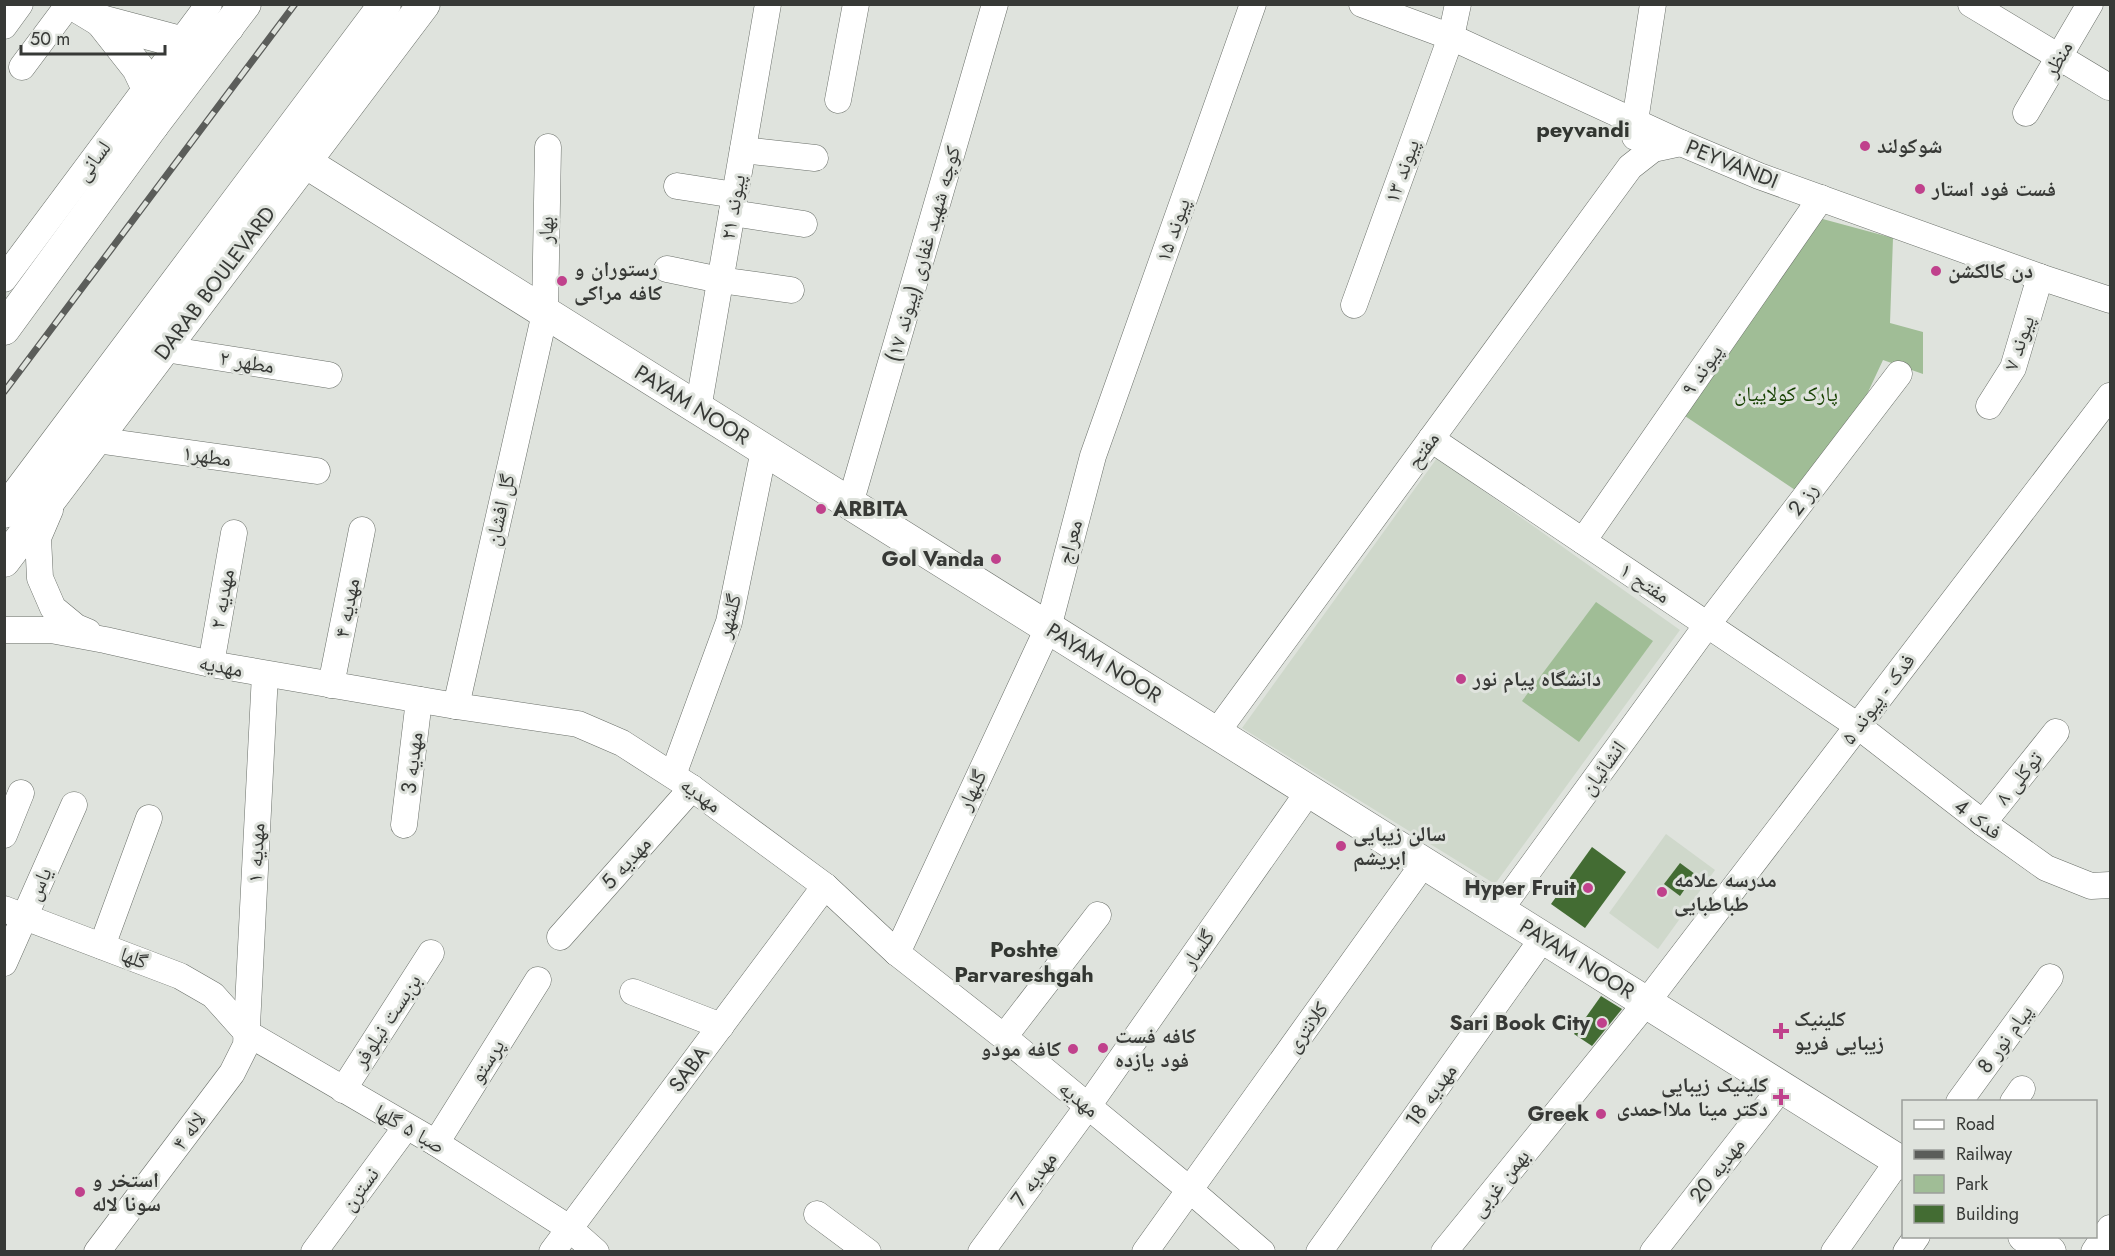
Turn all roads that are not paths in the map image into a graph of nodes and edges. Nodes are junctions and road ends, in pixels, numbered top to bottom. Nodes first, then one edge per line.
1 (21, 4) edge
2 (71, 4) edge
3 (385, 4) edge
4 (424, 4) edge
5 (768, 4) edge
6 (856, 4) edge
7 (996, 4) edge
8 (1253, 4) edge
9 (1362, 4) edge
10 (1458, 4) edge
11 (1653, 4) edge
12 (1971, 4) edge
13 (2090, 4) edge
14 (227, 12) edge
15 (101, 21) junction
16 (4, 26) edge
17 (1451, 37) junction
18 (180, 42) junction
19 (2059, 57) junction
20 (22, 68) dead end
21 (2109, 87) dead end
22 (148, 89) junction
23 (838, 100) dead end
24 (2026, 113) dead end
25 (1635, 121) junction
26 (153, 125) junction
27 (1681, 143) junction
28 (548, 147) dead end
29 (743, 150) junction
30 (814, 158) dead end
31 (305, 162) junction
32 (1630, 167) junction
33 (677, 186) dead end
34 (1821, 198) junction
35 (733, 204) junction
36 (804, 225) dead end
37 (667, 269) dead end
38 (2040, 277) junction
39 (4, 279) edge
40 (720, 280) junction
41 (791, 290) dead end
42 (2110, 300) edge
43 (1354, 305) dead end
44 (544, 313) junction
45 (4, 328) edge
46 (165, 349) junction
47 (1899, 374) dead end
48 (329, 375) dead end
49 (2110, 396) edge
50 (1989, 406) dead end
51 (698, 409) junction
52 (1431, 439) junction
53 (96, 440) junction
54 (764, 450) junction
55 (1093, 456) joint
56 (317, 471) dead end
57 (62, 485) junction
58 (850, 504) junction
59 (4, 512) edge
60 (362, 530) dead end
61 (234, 533) dead end
62 (1583, 541) junction
63 (4, 561) edge
64 (1707, 625) junction
65 (1048, 628) junction
66 (4, 630) edge
67 (105, 640) junction
68 (211, 664) junction
69 (265, 674) junction
70 (331, 685) junction
71 (419, 700) junction
72 (456, 706) junction
73 (1858, 726) junction
74 (2056, 732) dead end
75 (1216, 733) junction
76 (683, 782) junction
77 (1309, 791) junction
78 (21, 793) dead end
79 (74, 805) dead end
80 (149, 819) dead end
81 (1983, 823) junction
82 (404, 825) dead end
83 (4, 835) edge
84 (1424, 863) junction
85 (2110, 885) edge
86 (825, 886) junction
87 (1499, 910) junction
88 (14, 913) edge
89 (1098, 915) dead end
90 (560, 937) dead end
91 (1543, 938) junction
92 (102, 946) junction
93 (431, 952) dead end
94 (897, 953) junction
95 (4, 963) edge
96 (2050, 978) dead end
97 (538, 980) dead end
98 (633, 992) dead end
99 (1646, 1003) junction
100 (721, 1026) junction
101 (247, 1033) junction
102 (1004, 1038) junction
103 (1781, 1088) junction
104 (343, 1090) junction
105 (1960, 1100) edge
106 (1088, 1106) junction
107 (406, 1127) junction
108 (436, 1143) junction
109 (1901, 1163) edge
110 (1190, 1190) junction
111 (817, 1214) dead end
112 (569, 1228) junction
113 (2110, 1228) edge
114 (1916, 1238) edge
115 (2028, 1238) edge
116 (97, 1251) edge
117 (314, 1251) edge
118 (552, 1251) edge
119 (596, 1251) edge
120 (868, 1251) edge
121 (981, 1251) edge
122 (1145, 1251) edge
123 (1262, 1251) edge
124 (1319, 1251) edge
125 (1444, 1251) edge
126 (1653, 1251) edge
127 (1834, 1251) edge
128 (1906, 1251) edge
129 (2050, 1251) edge
130 (2094, 1251) edge

1 - 16 street
2 - 15 main road
2 - 20 street
3 - 59 main road, DARAB BOULEVARD
4 - 31 main road, DARAB BOULEVARD
5 - 29 street, پیوند ۲۱
6 - 23 street
7 - 58 street, کوچه شهید غفاری (پیوند ۱۷)
8 - 55 street, پیوند ۱۵
9 - 17 street, PEYVANDI
10 - 17 street, پیوند ۱۳
11 - 25 street
12 - 19 street
13 - 19 street, منظر
14 - 18 main road
14 - 26 main road
15 - 18 main road
15 - 22 main road
17 - 25 street, PEYVANDI
17 - 43 street, پیوند ۱۳
18 - 22 street, لسانی
19 - 21 street
19 - 24 street, منظر
22 - 26 main road
22 - 39 street, لسانی
25 - 27 street, PEYVANDI
25 - 32 street
26 - 45 main road
27 - 32 street
27 - 34 street, PEYVANDI
28 - 44 street, بهار
29 - 30 street
29 - 35 street, پیوند ۲۱
31 - 44 main road, PAYAM NOOR
31 - 46 main road, DARAB BOULEVARD
32 - 52 street, مفتح
33 - 35 street
34 - 38 street, PEYVANDI
34 - 62 street, پیوند ۹
35 - 36 street
35 - 40 street, پیوند ۲۱
37 - 40 street
38 - 42 street, PEYVANDI
38 - 50 street, پیوند ۷
40 - 41 street
40 - 51 street, پیوند ۲۱
44 - 51 main road, PAYAM NOOR
44 - 72 street, گل افشان
46 - 48 street, مطهر ۲
46 - 53 main road, DARAB BOULEVARD
47 - 64 street, رز 2
49 - 73 street, فدک - پیوند ۵
51 - 54 main road, PAYAM NOOR
52 - 62 street, مفتح ۱
52 - 75 street, مفتح
53 - 56 street, مطهر۱
53 - 57 main road, DARAB BOULEVARD
54 - 58 main road, PAYAM NOOR
54 - 76 street, گلشهر
55 - 65 street, معراج
57 - 63 main road, DARAB BOULEVARD
57 - 67 street
58 - 65 main road, PAYAM NOOR
60 - 70 street, مهدیه ۴
61 - 68 street, مهدیه ۲
62 - 64 street, مفتح ۱
64 - 73 street, مفتح ۱
64 - 87 street, انشائیان
65 - 75 main road, PAYAM NOOR
65 - 94 street, گلبهار
66 - 67 street, مهدیه
67 - 68 street, مهدیه
68 - 69 street, مهدیه
69 - 70 street, مهدیه
69 - 101 street, مهدیه ۱
70 - 71 street, مهدیه
71 - 72 street, مهدیه
71 - 82 street, مهدیه 3
72 - 76 street, مهدیه
73 - 81 street, فدک 4
73 - 99 street, فدک - پیوند ۵
74 - 81 street, توکلی ۸
75 - 77 main road, PAYAM NOOR
76 - 86 street, مهدیه
76 - 90 street, مهدیه 5
77 - 84 main road, PAYAM NOOR
77 - 106 street, گلسار
78 - 83 street
79 - 88 street, یاس
80 - 92 street
81 - 85 street, فدک 4
84 - 87 main road, PAYAM NOOR
84 - 110 street, کلانتری
86 - 94 street, مهدیه
86 - 100 street, SABA
87 - 91 main road, PAYAM NOOR
88 - 92 street, گلها
88 - 95 street, یاس
89 - 102 street
91 - 99 main road, PAYAM NOOR
91 - 124 street, مهدیه 18
92 - 101 street, گلها
93 - 104 street, بن‌بست نیلوفر
94 - 102 street, مهدیه
96 - 105 street, پیام نور 8
97 - 108 street, پرستو
98 - 100 street
99 - 103 main road, PAYAM NOOR
99 - 125 street, بهمن غربی
100 - 112 street, SABA
101 - 104 street, صبا ۵ گلها
101 - 116 street, لاله ۴
102 - 106 street, مهدیه
103 - 109 main road, PAYAM NOOR
103 - 126 street, مهدیه 20
104 - 107 street, صبا ۵ گلها
106 - 110 street, مهدیه
106 - 121 street, مهدیه 7
107 - 108 street, صبا ۵ گلها
107 - 117 street, نسترن
108 - 112 street, صبا ۵ گلها
109 - 127 street
110 - 122 street, کلانتری
110 - 123 street, مهدیه
111 - 120 street
112 - 118 street, SABA
112 - 119 street, صبا ۵ گلها
113 - 130 street
114 - 128 street
115 - 129 main road

